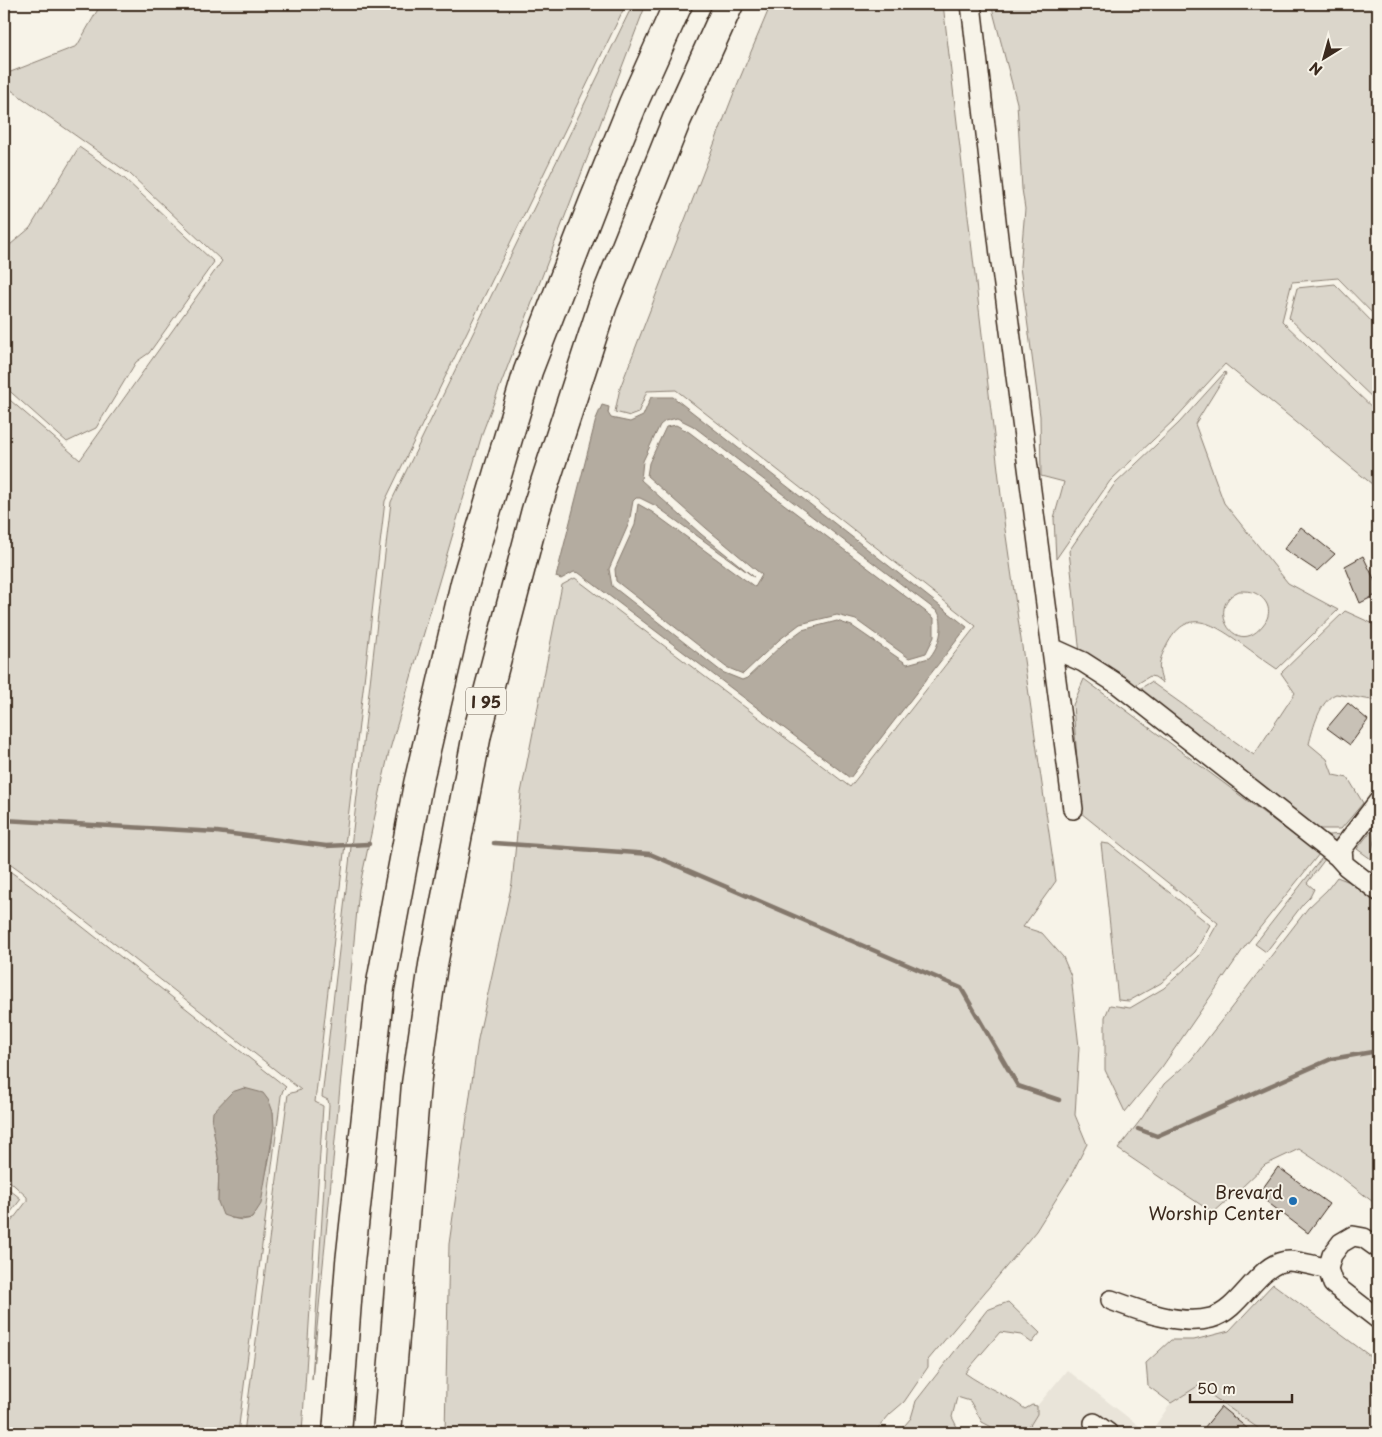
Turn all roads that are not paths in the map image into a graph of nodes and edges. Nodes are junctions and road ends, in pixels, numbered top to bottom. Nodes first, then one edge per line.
1 (678, 4) edge
2 (729, 4) edge
3 (971, 4) edge
4 (1052, 648) junction
5 (1378, 802) edge
6 (1073, 809) dead end
7 (1343, 861) junction
8 (1378, 891) edge
9 (1378, 1248) edge
10 (1328, 1269) junction
11 (1111, 1300) dead end
12 (1378, 1319) edge
13 (337, 1433) edge
14 (387, 1433) edge

1 - 13 highway, I 95
2 - 14 highway, I 95
3 - 4 street
4 - 6 street
4 - 7 street
5 - 7 street
7 - 8 street
9 - 10 street
10 - 11 street
10 - 12 street

